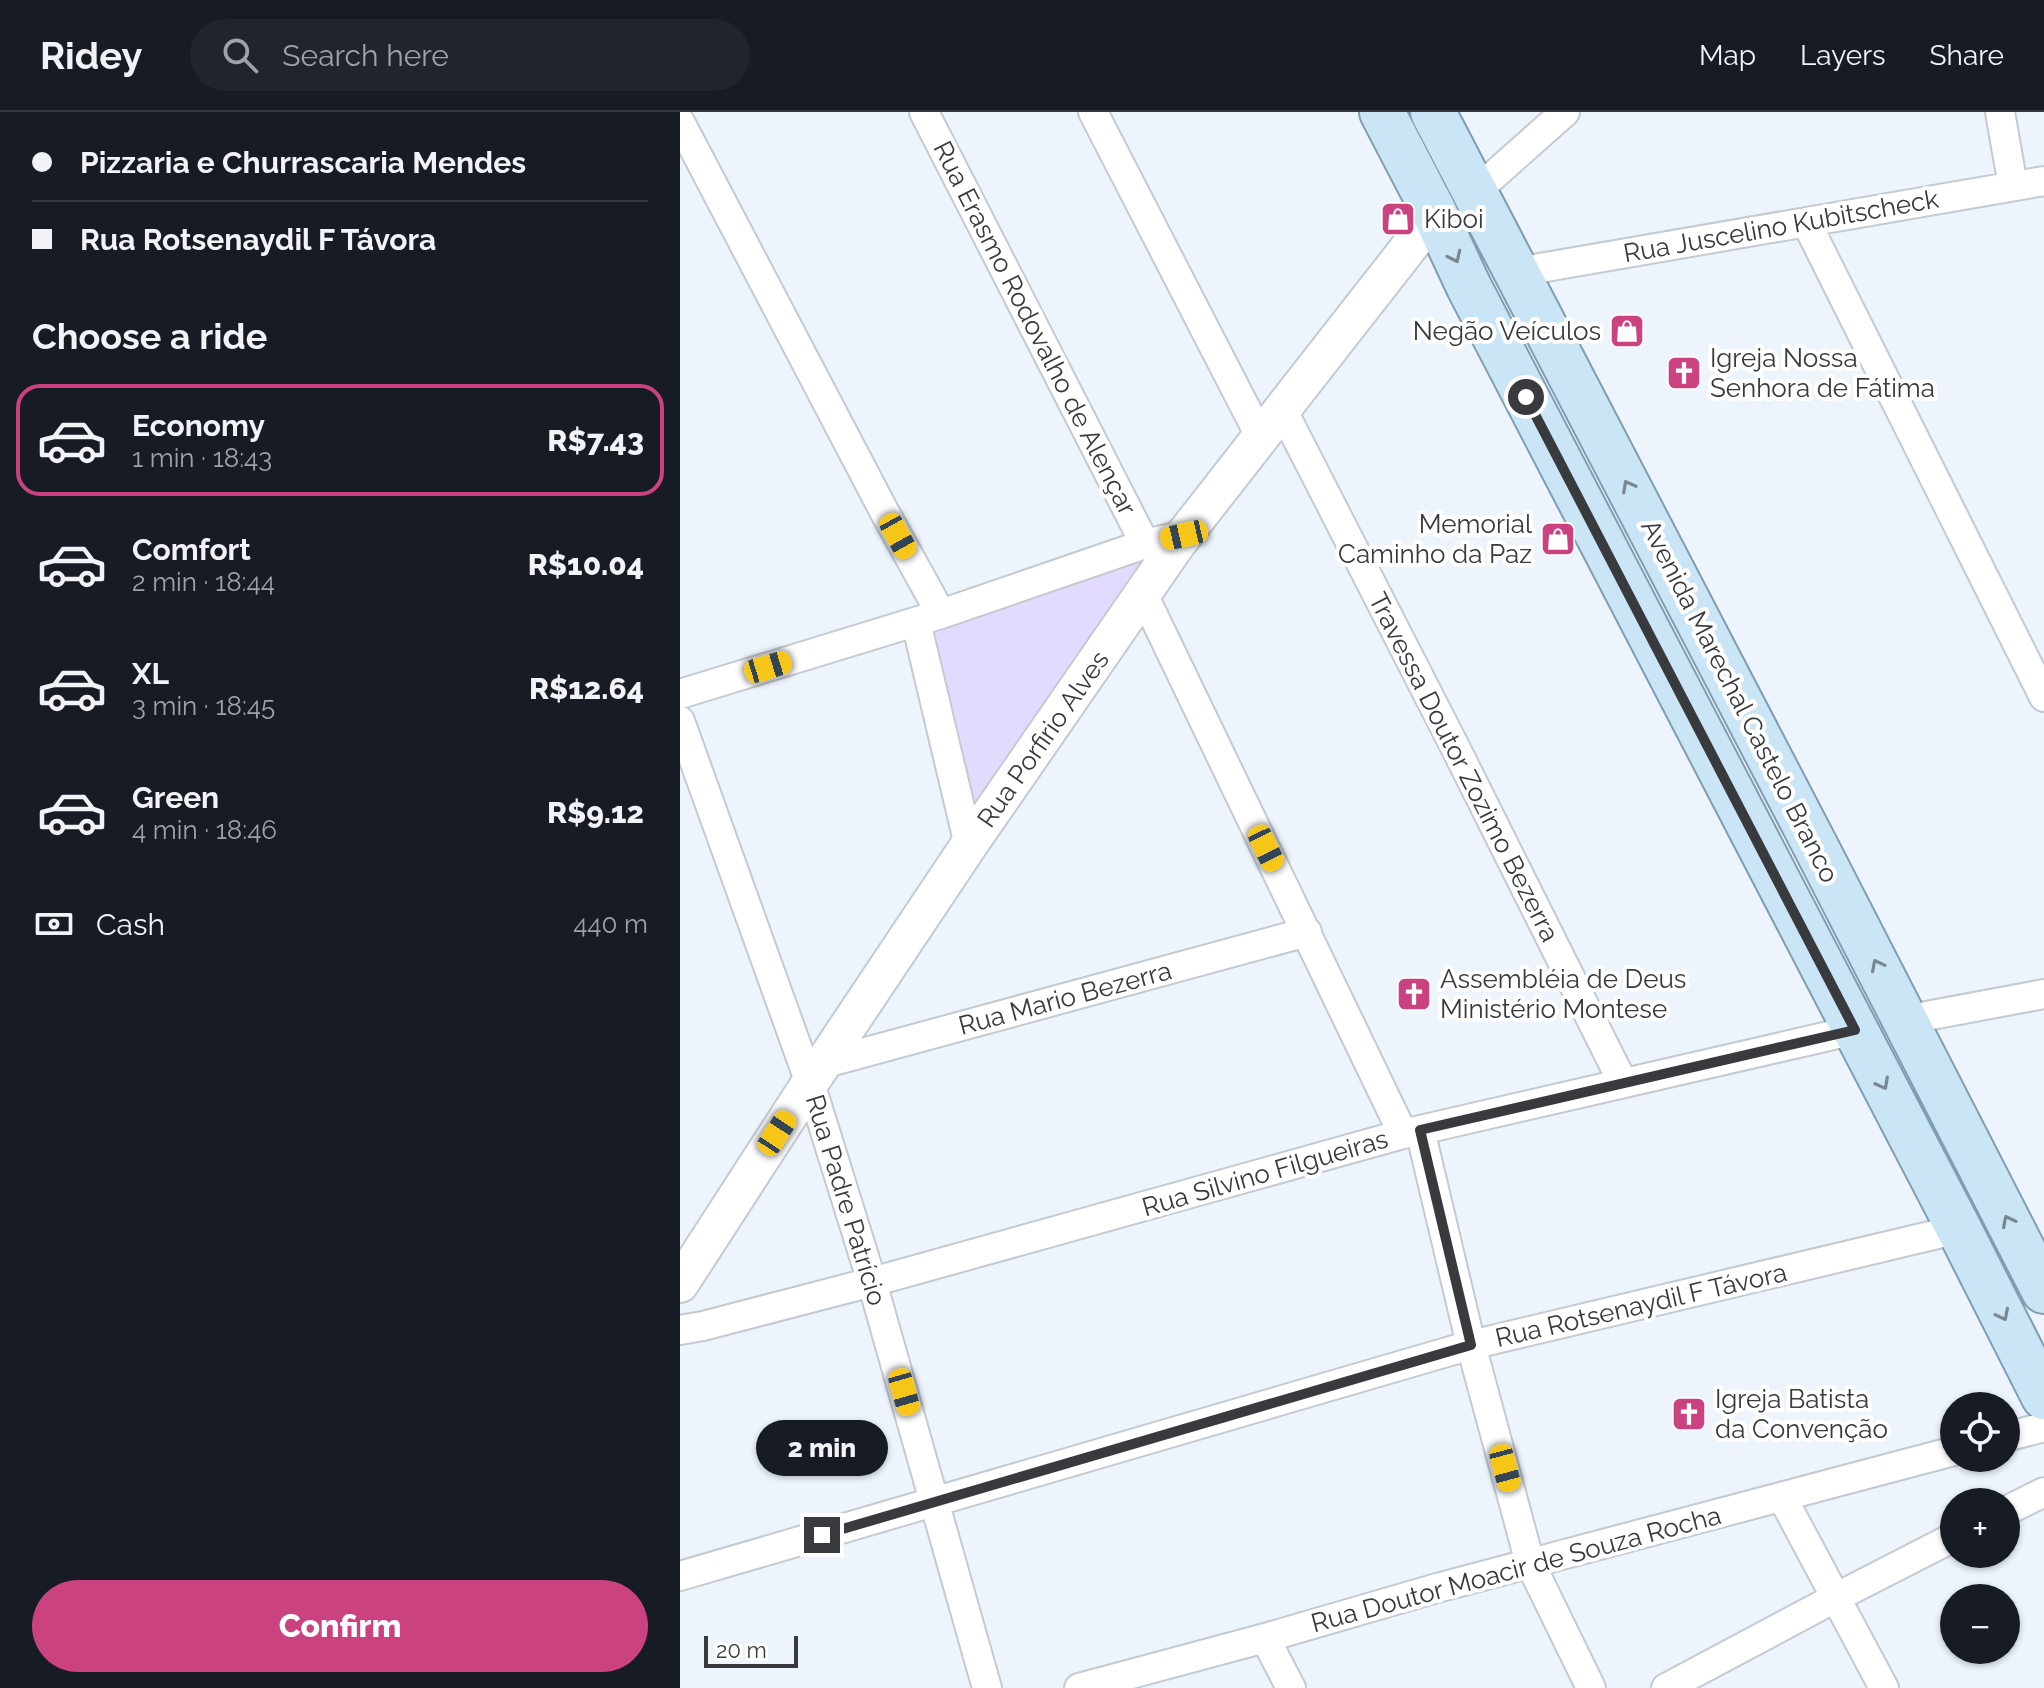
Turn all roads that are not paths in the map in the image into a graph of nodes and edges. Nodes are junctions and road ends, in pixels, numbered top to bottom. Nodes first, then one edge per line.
1 (924, 112) edge
2 (1093, 112) edge
3 (1382, 112) edge
4 (1433, 112) edge
5 (1565, 112) edge
6 (2000, 112) edge
7 (680, 122) edge
8 (2044, 181) edge
9 (2013, 186) junction
10 (1475, 192) junction
11 (1435, 214) junction
12 (1806, 222) junction
13 (1517, 272) junction
14 (1271, 422) junction
15 (1184, 535) junction
16 (1145, 544) junction
17 (1143, 594) junction
18 (928, 618) junction
19 (680, 694) edge
20 (2044, 697) edge
21 (680, 721) edge
22 (969, 845) junction
23 (1307, 932) junction
24 (2044, 994) edge
25 (1905, 1020) junction
26 (1855, 1030) junction
27 (816, 1073) junction
28 (1623, 1083) junction
29 (1412, 1132) junction
30 (1959, 1229) junction
31 (872, 1282) junction
32 (680, 1284) edge
33 (2044, 1291) edge
34 (680, 1330) edge
35 (1471, 1345) junction
36 (2044, 1397) edge
37 (2044, 1427) edge
38 (2020, 1433) edge
39 (1940, 1455) edge
40 (2044, 1492) edge
41 (1782, 1497) junction
42 (936, 1502) junction
43 (2020, 1504) edge
44 (1940, 1544) edge
45 (1530, 1563) junction
46 (680, 1576) edge
47 (1835, 1598) junction
48 (1265, 1638) junction
49 (987, 1688) edge
50 (1079, 1688) edge
51 (1291, 1688) edge
52 (1591, 1688) edge
53 (1666, 1688) edge
54 (1884, 1688) edge

1 - 16 street, Rua Erasmo Rodovalho de Alençar
2 - 14 street, Travessa Doutor Zozimo Bezerra
3 - 11 main road, Avenida Marechal Castelo Branco
4 - 10 main road, Avenida Marechal Castelo Branco
5 - 10 street
6 - 9 street
7 - 18 street
8 - 9 street, Rua Juscelino Kubitscheck
9 - 12 street, Rua Juscelino Kubitscheck
10 - 13 main road, Avenida Marechal Castelo Branco
11 - 14 street, Rua Porfirio Alves
11 -> 26 main road, Avenida Marechal Castelo Branco
12 - 13 street, Rua Juscelino Kubitscheck
12 - 20 street
25 -> 13 main road, Avenida Marechal Castelo Branco
14 - 15 street, Rua Porfirio Alves
14 - 28 street, Travessa Doutor Zozimo Bezerra
15 - 16 street
15 - 17 street, Rua Porfirio Alves
16 - 18 street
17 - 22 street, Rua Porfirio Alves
17 - 23 street
18 - 19 street
18 - 22 street
21 - 27 street, Rua Padre Patrício
22 - 27 street, Rua Porfirio Alves
23 - 27 street, Rua Mario Bezerra
23 - 29 street
24 - 25 street
33 -> 25 main road, Avenida Marechal Castelo Branco
26 - 28 street, Rua Silvino Filgueiras
26 -> 30 main road, Avenida Marechal Castelo Branco
27 - 31 street, Rua Padre Patrício
27 - 32 street, Rua Porfirio Alves
28 - 29 street, Rua Silvino Filgueiras
29 - 31 street, Rua Silvino Filgueiras
29 - 35 street
30 - 35 street, Rua Rotsenaydil F Távora
30 -> 36 main road, Avenida Marechal Castelo Branco
31 - 34 street, Rua Silvino Filgueiras
31 - 42 street, Rua Padre Patrício
35 - 42 street, Rua Rotsenaydil F Távora
35 - 45 street
37 - 38 street
39 - 41 street, Rua Doutor Moacir de Souza Rocha
40 - 43 street
41 - 45 street, Rua Doutor Moacir de Souza Rocha
41 - 47 street
42 - 46 street, Rua Rotsenaydil F Távora
42 - 49 street, Rua Padre Patrício
44 - 47 street
45 - 48 street, Rua Doutor Moacir de Souza Rocha
45 - 52 street
47 - 53 street
47 - 54 street
48 - 50 street, Rua Doutor Moacir de Souza Rocha
48 - 51 street

